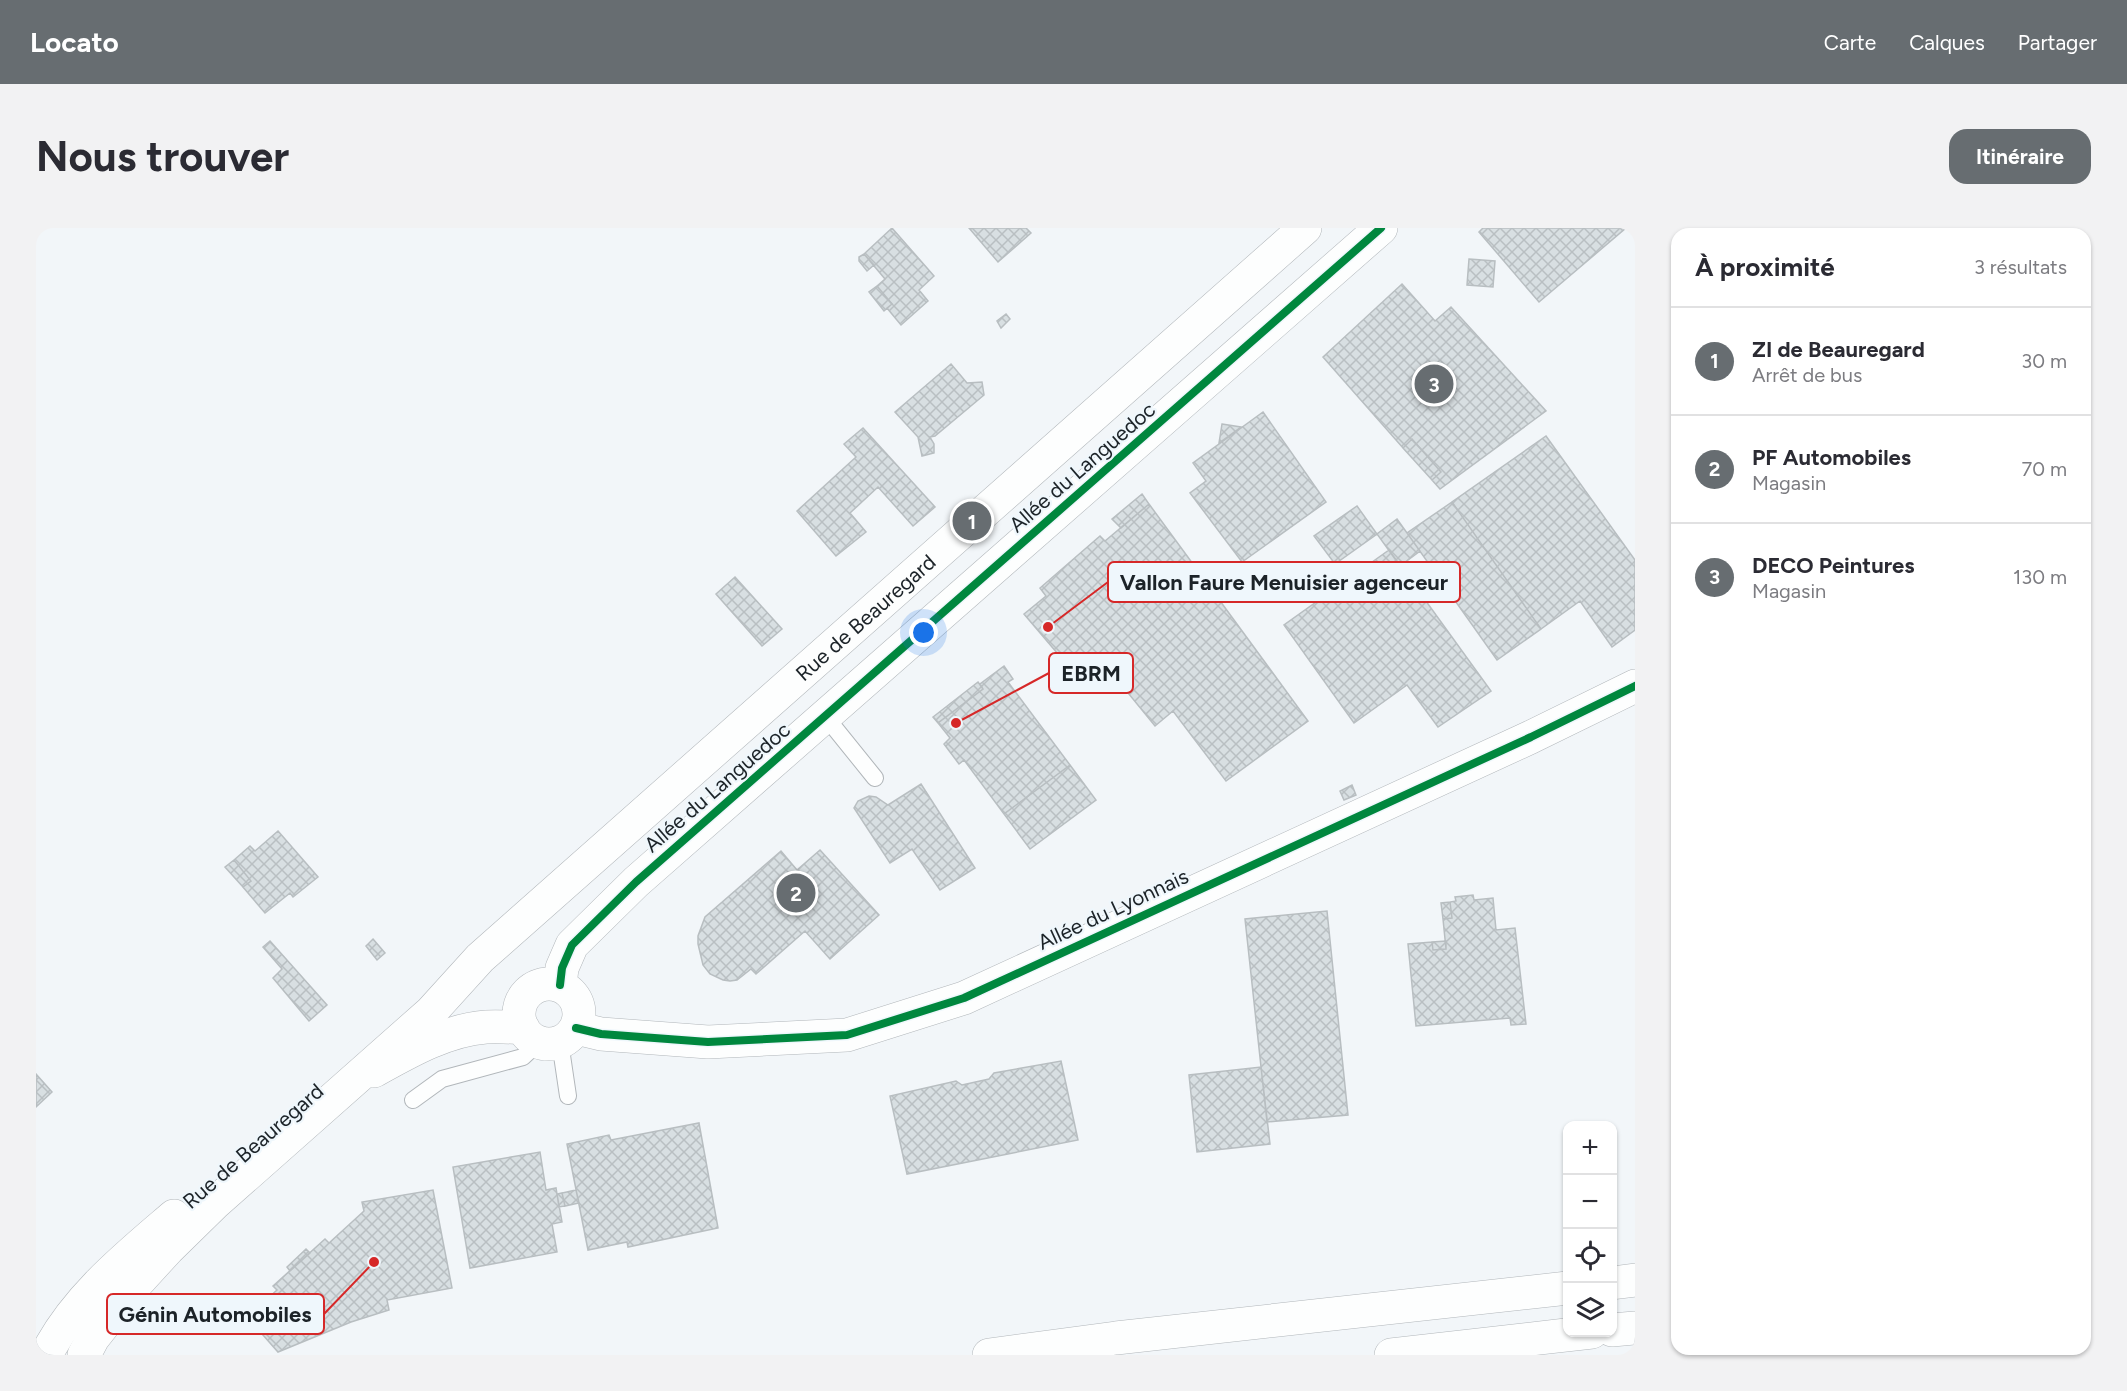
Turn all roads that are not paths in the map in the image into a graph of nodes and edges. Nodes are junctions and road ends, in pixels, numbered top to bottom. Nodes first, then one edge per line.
1 (1305, 228) edge
2 (1382, 228) edge
3 (1635, 686) edge
4 (825, 716) junction
5 (875, 778) dead end
6 (480, 958) junction
7 (560, 985) junction
8 (549, 1035) junction
9 (346, 1086) junction
10 (568, 1096) dead end
11 (413, 1100) dead end
12 (1635, 1280) edge
13 (1617, 1282) edge
14 (1563, 1289) edge
15 (1635, 1328) edge
16 (1617, 1330) edge
17 (1563, 1335) edge
18 (46, 1355) edge
19 (84, 1355) edge
20 (989, 1355) edge
21 (1391, 1355) edge

1 - 6 main road, Rue de Beauregard
2 - 4 main road, Allée du Languedoc
3 - 8 main road, Allée du Lyonnais
4 - 5 lane
4 - 7 main road, Allée du Languedoc
6 - 9 main road, Rue de Beauregard
6 - 18 main road, Rue de Beauregard
7 - 8 main road
7 - 8 main road
8 - 9 main road, Allée du Lyonnais
8 - 10 lane
8 - 11 lane
9 - 19 main road, Rue de Beauregard
12 - 13 main road
14 - 20 main road
15 - 16 main road
17 - 21 main road

